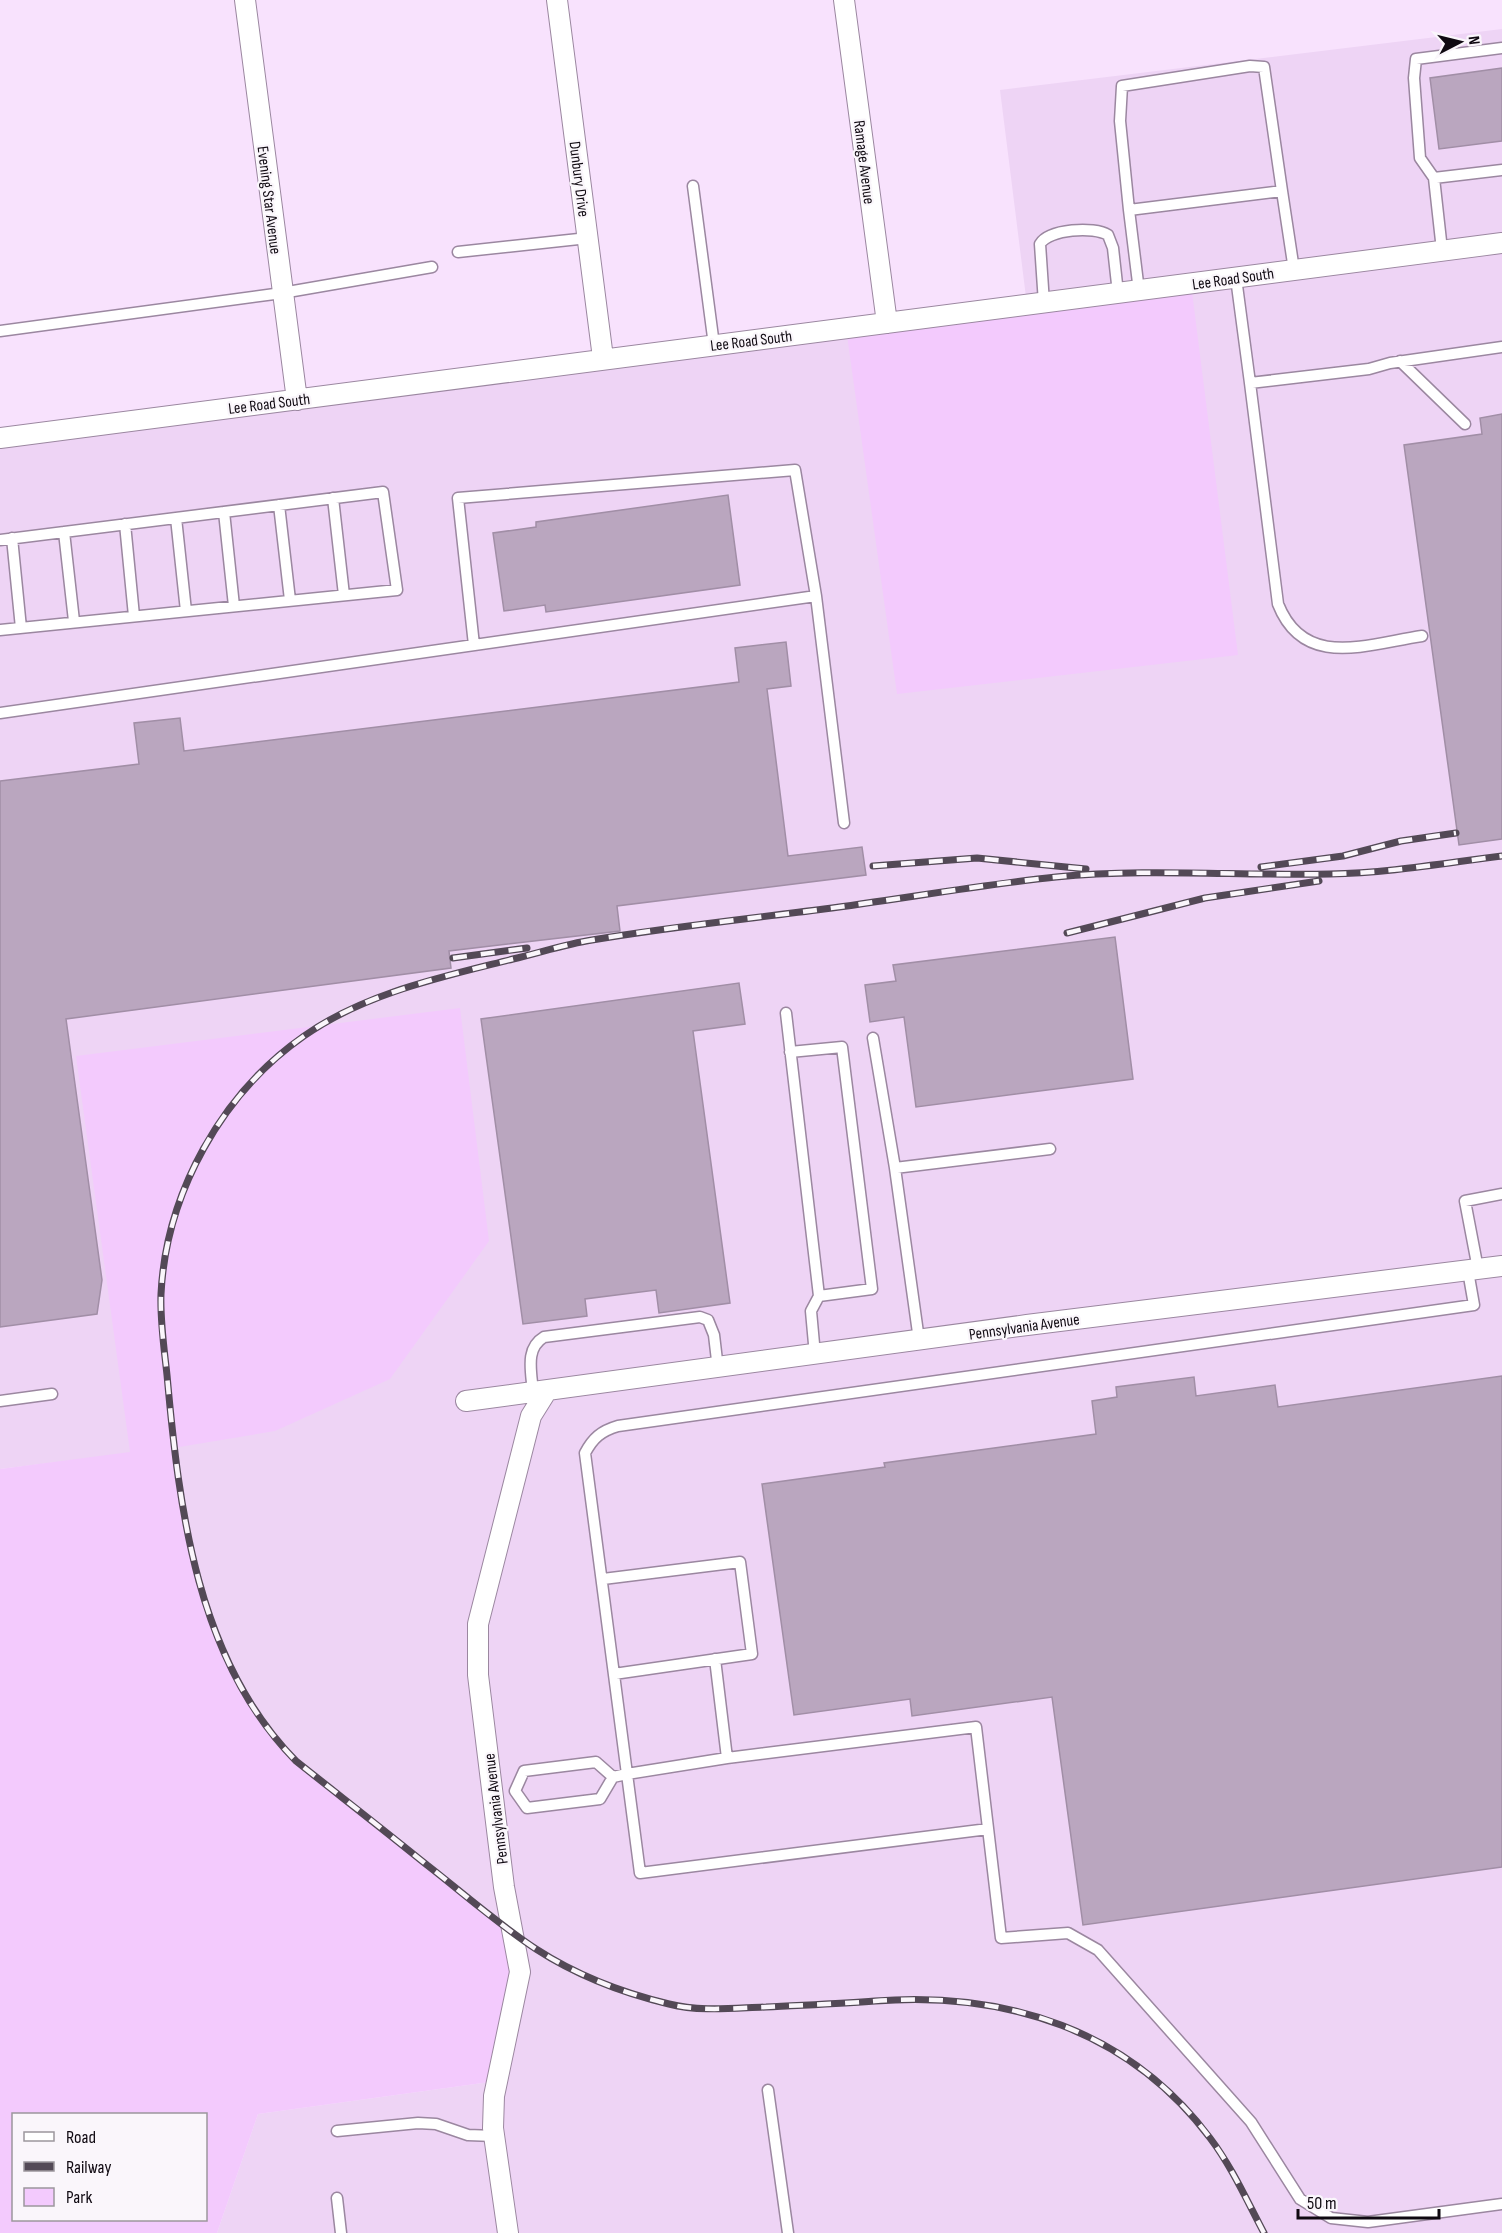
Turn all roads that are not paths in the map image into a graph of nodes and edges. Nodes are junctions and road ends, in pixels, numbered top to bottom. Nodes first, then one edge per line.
1 (245, 0) edge
2 (557, 0) edge
3 (844, 0) edge
4 (1502, 48) edge
5 (1502, 170) edge
6 (1434, 178) junction
7 (693, 186) dead end
8 (1282, 190) junction
9 (1129, 210) junction
10 (588, 237) junction
11 (1502, 243) edge
12 (1442, 250) junction
13 (458, 252) dead end
14 (432, 267) dead end
15 (1294, 270) junction
16 (1236, 278) junction
17 (1139, 291) junction
18 (282, 293) junction
19 (1118, 293) junction
20 (1044, 303) junction
21 (886, 323) junction
22 (0, 330) edge
23 (714, 345) junction
24 (1502, 347) edge
25 (603, 358) junction
26 (1400, 361) junction
27 (1250, 383) junction
28 (297, 400) junction
29 (1465, 424) dead end
30 (0, 438) edge
31 (333, 498) junction
32 (279, 505) junction
33 (224, 512) junction
34 (176, 518) junction
35 (125, 524) junction
36 (64, 532) junction
37 (12, 538) junction
38 (0, 540) edge
39 (344, 595) junction
40 (816, 596) junction
41 (290, 600) junction
42 (234, 606) junction
43 (186, 611) junction
44 (134, 615) junction
45 (74, 621) junction
46 (21, 628) junction
47 (0, 630) edge
48 (1422, 636) dead end
49 (474, 645) junction
50 (0, 713) edge
51 (843, 824) dead end
52 (786, 1013) dead end
53 (873, 1038) dead end
54 (790, 1052) junction
55 (1050, 1149) dead end
56 (895, 1168) junction
57 (1502, 1194) edge
58 (1502, 1266) edge
59 (1473, 1270) junction
60 (819, 1296) junction
61 (919, 1340) junction
62 (815, 1356) junction
63 (718, 1369) junction
64 (540, 1393) junction
65 (52, 1394) dead end
66 (0, 1401) edge
67 (466, 1401) dead end
68 (603, 1579) junction
69 (715, 1659) junction
70 (614, 1674) junction
71 (727, 1758) junction
72 (627, 1774) junction
73 (613, 1777) junction
74 (515, 1791) junction
75 (493, 1794) junction
76 (988, 1829) junction
77 (768, 2090) dead end
78 (336, 2131) dead end
79 (494, 2136) junction
80 (337, 2198) dead end
81 (1502, 2204) edge
82 (341, 2233) edge
83 (508, 2233) edge
84 (788, 2233) edge

1 - 18 street, Evening Star Avenue
2 - 10 street, Dunbury Drive
3 - 21 street, Ramage Avenue
4 - 6 lane
5 - 6 lane
6 - 12 lane
7 - 23 lane
8 - 9 lane
8 - 9 lane
8 - 15 lane
9 - 17 lane
10 - 13 lane
10 - 25 street, Dunbury Drive
11 - 12 street, Lee Road South
12 - 15 street, Lee Road South
14 - 18 lane
15 - 16 street, Lee Road South
16 - 17 street, Lee Road South
16 - 27 lane
17 - 19 street, Lee Road South
18 - 22 lane
18 - 28 street, Evening Star Avenue
19 - 20 street, Lee Road South
19 - 20 lane
20 - 21 street, Lee Road South
21 - 23 street, Lee Road South
23 - 25 street, Lee Road South
24 - 26 lane
25 - 28 street, Lee Road South
26 - 27 lane
26 - 29 lane
27 - 48 lane
28 - 30 street, Lee Road South
31 - 32 lane
31 - 39 lane
31 - 39 lane
32 - 33 lane
32 - 41 lane
33 - 34 lane
33 - 42 lane
34 - 35 lane
34 - 43 lane
35 - 36 lane
35 - 44 lane
36 - 37 lane
36 - 45 lane
37 - 38 lane
37 - 46 lane
39 - 41 lane
40 - 49 lane
40 - 49 lane
40 - 51 lane
41 - 42 lane
42 - 43 lane
43 - 44 lane
44 - 45 lane
45 - 46 lane
46 - 47 lane
49 - 50 lane
52 - 54 lane
53 - 56 lane
54 - 60 lane
54 - 60 lane
55 - 56 lane
56 - 61 lane
57 - 59 lane
58 - 59 street, Pennsylvania Avenue
59 - 61 street, Pennsylvania Avenue
59 - 68 lane
60 - 62 lane
61 - 62 street, Pennsylvania Avenue
62 - 63 street, Pennsylvania Avenue
63 - 64 street, Pennsylvania Avenue
63 - 64 lane
64 - 67 street, Pennsylvania Avenue
64 - 75 street, Pennsylvania Avenue
65 - 66 lane
68 - 69 lane
68 - 70 lane
69 - 70 lane
69 - 71 lane
70 - 72 lane
71 - 72 lane
71 - 76 lane
72 - 73 lane
72 - 76 lane
73 - 74 lane
73 - 74 lane
74 - 75 lane
75 - 79 street, Pennsylvania Avenue
76 - 81 lane
77 - 84 lane
78 - 79 lane
79 - 83 street, Pennsylvania Avenue
80 - 82 lane

